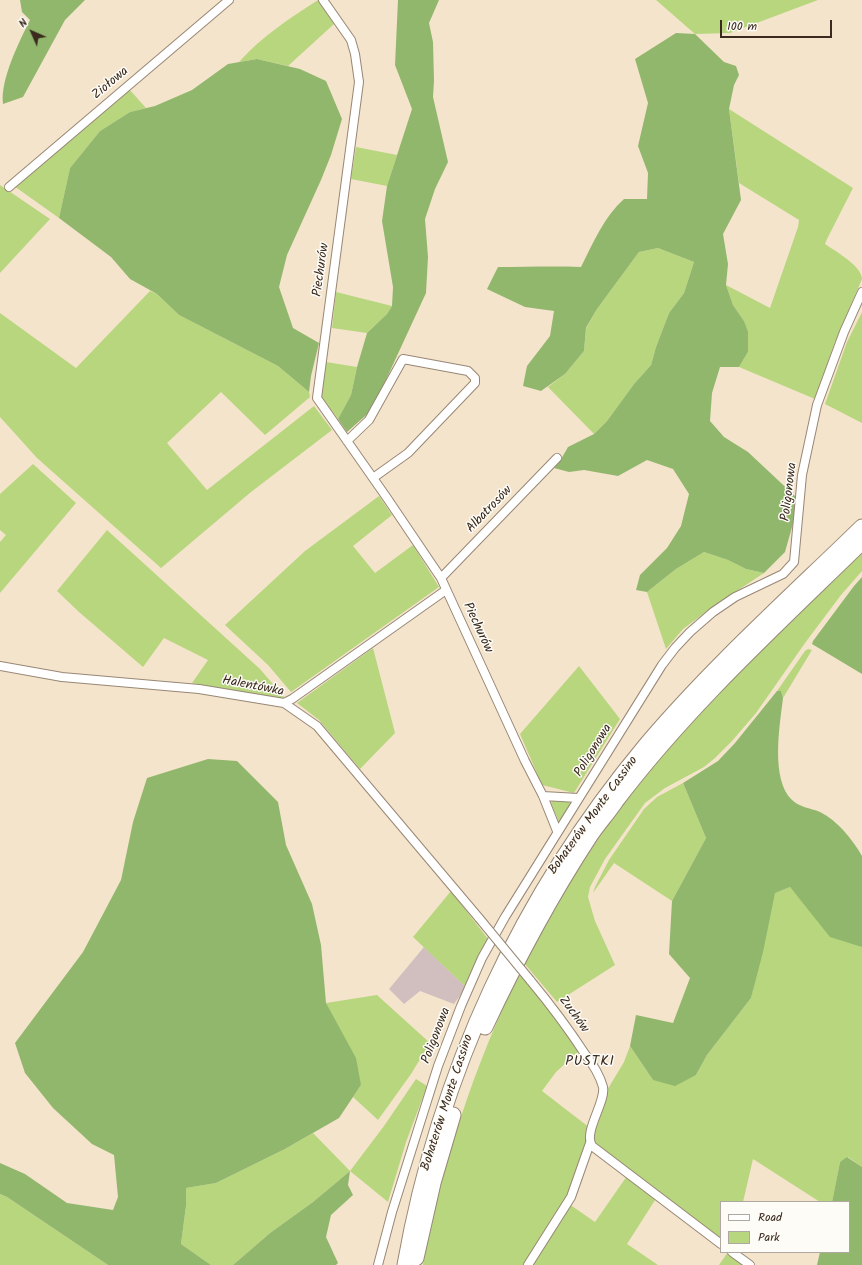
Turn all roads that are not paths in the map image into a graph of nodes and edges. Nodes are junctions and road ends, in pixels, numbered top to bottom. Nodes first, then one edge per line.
1 (229, 0) edge
2 (323, 0) edge
3 (9, 187) dead end
4 (862, 292) edge
5 (347, 441) junction
6 (557, 458) dead end
7 (373, 478) junction
8 (862, 527) edge
9 (862, 542) edge
10 (441, 578) junction
11 (446, 590) junction
12 (0, 668) edge
13 (284, 704) junction
14 (543, 796) junction
15 (578, 798) junction
16 (557, 831) junction
17 (479, 918) joint
18 (590, 1143) junction
19 (720, 1243) edge
20 (733, 1253) edge
21 (378, 1265) edge
22 (405, 1265) edge
23 (415, 1265) edge
24 (528, 1265) edge
25 (750, 1265) edge

1 - 3 street, Ziołowa
2 - 5 street, Piechurów
4 - 15 street, Poligonowa
5 - 7 street, Piechurów
5 - 7 street
6 - 10 street, Albatrosów
7 - 10 street, Piechurów
8 - 22 highway, Bohaterów Monte Cassino
9 - 23 highway, Bohaterów Monte Cassino
10 - 11 street, Piechurów
11 - 13 street
11 - 14 street, Piechurów
12 - 13 street, Halentówka
13 - 17 street, Halentówka
14 - 15 street
14 - 16 street, Piechurów
15 - 16 street, Poligonowa
16 - 21 street, Poligonowa
17 - 18 street, Zuchów, bridge
18 - 19 street
18 - 24 street, Zuchów
20 - 25 street

